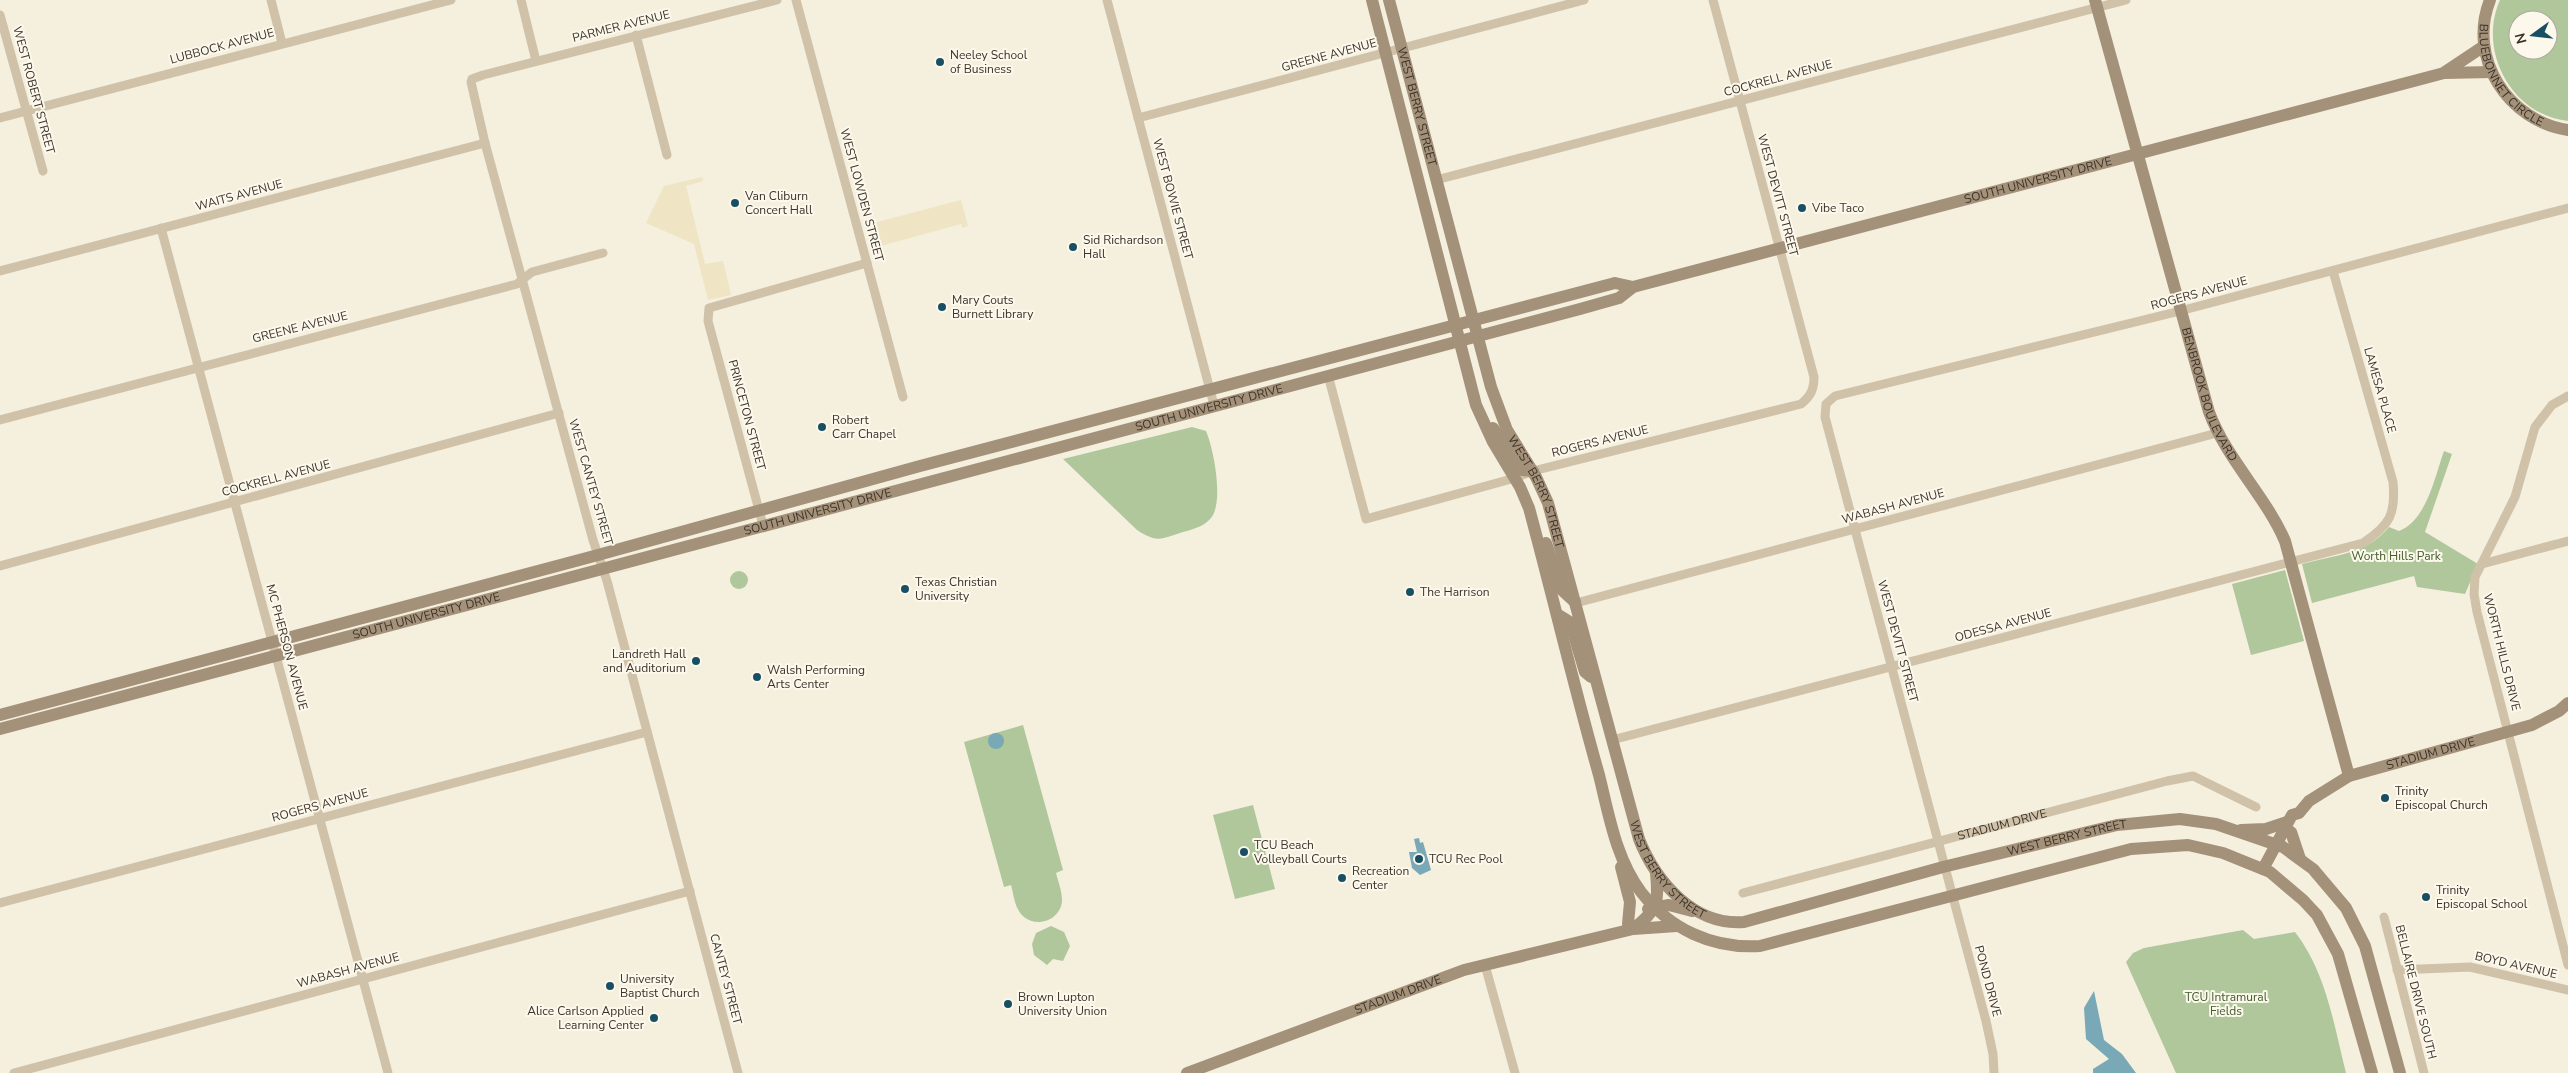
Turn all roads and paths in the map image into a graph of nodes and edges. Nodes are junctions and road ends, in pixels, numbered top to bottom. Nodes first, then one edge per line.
1 (271, 0) edge
2 (451, 0) edge
3 (521, 0) edge
4 (777, 0) edge
5 (796, 0) edge
6 (1107, 0) edge
7 (1372, 0) edge
8 (1389, 0) edge
9 (1584, 0) edge
10 (1713, 0) edge
11 (2126, 0) edge
12 (2490, 0) edge
13 (2096, 4) edge
14 (0, 15) edge
15 (636, 35) junction
16 (282, 42) junction
17 (2484, 46) junction
18 (1402, 48) junction
19 (1386, 52) junction
20 (536, 61) junction
21 (2492, 72) junction
22 (2444, 73) junction
23 (472, 79) joint
24 (1740, 101) junction
25 (27, 111) junction
26 (0, 118) edge
27 (1138, 118) junction
28 (2568, 130) edge
29 (1406, 133) junction
30 (485, 143) junction
31 (2136, 154) junction
32 (667, 155) dead end
33 (43, 171) dead end
34 (1436, 180) junction
35 (2568, 208) edge
36 (161, 228) junction
37 (1779, 248) junction
38 (603, 253) dead end
39 (867, 263) junction
40 (0, 270) edge
41 (2333, 271) junction
42 (523, 279) junction
43 (1633, 287) junction
44 (2180, 312) junction
45 (1473, 321) junction
46 (1456, 326) junction
47 (1477, 336) junction
48 (1460, 340) junction
49 (198, 366) junction
50 (1328, 375) junction
51 (1210, 390) junction
52 (1810, 396) joint
53 (1835, 396) joint
54 (2568, 396) edge
55 (903, 397) dead end
56 (1214, 405) junction
57 (559, 413) junction
58 (1481, 415) junction
59 (0, 420) edge
60 (2217, 433) junction
61 (1532, 471) junction
62 (1515, 478) junction
63 (235, 502) junction
64 (759, 510) junction
65 (2391, 516) joint
66 (1533, 522) junction
67 (763, 525) junction
68 (1855, 528) junction
69 (2568, 541) edge
70 (598, 555) junction
71 (2292, 562) junction
72 (2482, 564) junction
73 (0, 566) edge
74 (603, 568) junction
75 (1576, 603) junction
76 (1557, 614) junction
77 (272, 642) junction
78 (276, 656) junction
79 (1891, 667) junction
80 (1596, 682) junction
81 (2568, 702) edge
82 (0, 715) edge
83 (0, 730) edge
84 (647, 732) junction
85 (2509, 732) junction
86 (1612, 740) junction
87 (2349, 776) junction
88 (2256, 807) dead end
89 (319, 819) junction
90 (1611, 821) junction
91 (2289, 827) junction
92 (2236, 830) junction
93 (1938, 842) junction
94 (2279, 846) junction
95 (2300, 859) junction
96 (1943, 867) junction
97 (2266, 871) junction
98 (1656, 873) junction
99 (690, 891) junction
100 (1743, 893) dead end
101 (1952, 896) junction
102 (0, 903) edge
103 (1654, 906) junction
104 (1701, 914) junction
105 (2384, 917) dead end
106 (1631, 926) junction
107 (1677, 926) junction
108 (1485, 965) junction
109 (2568, 965) edge
110 (2398, 970) junction
111 (362, 979) junction
112 (2568, 990) edge
113 (14, 1073) edge
114 (388, 1073) edge
115 (738, 1073) edge
116 (1187, 1073) edge
117 (1515, 1073) edge
118 (1994, 1073) edge
119 (2372, 1073) edge
120 (2400, 1073) edge
121 (2424, 1073) edge

1 - 16 street
2 - 16 street, LUBBOCK AVENUE
3 - 20 street
4 - 15 street, PARMER AVENUE
5 - 39 street, WEST LOWDEN STREET
6 - 27 street, WEST BOWIE STREET
7 - 19 main road, WEST BERRY STREET
8 - 18 main road, WEST BERRY STREET
9 - 18 street, GREENE AVENUE
10 - 24 street, WEST DEVITT STREET
11 - 13 street, COCKRELL AVENUE
12 - 17 main road, BLUEBONNET CIRCLE
13 - 24 street, COCKRELL AVENUE
13 - 31 main road, BENBROOK BOULEVARD
14 - 25 street, WEST ROBERT STREET
15 - 20 street, PARMER AVENUE
15 - 32 street
16 - 25 street, LUBBOCK AVENUE
17 - 21 main road, BLUEBONNET CIRCLE
17 - 22 main road, SOUTH UNIVERSITY DRIVE
18 - 19 street, GREENE AVENUE
18 - 34 main road, WEST BERRY STREET
19 - 27 street, GREENE AVENUE
19 - 29 main road, WEST BERRY STREET
20 - 23 street, PARMER AVENUE
21 - 22 main road, SOUTH UNIVERSITY DRIVE
21 - 28 main road, BLUEBONNET CIRCLE
22 - 31 main road, SOUTH UNIVERSITY DRIVE
23 - 30 street, WEST CANTEY STREET
24 - 34 street, COCKRELL AVENUE
24 - 37 street, WEST DEVITT STREET
25 - 26 street, LUBBOCK AVENUE
25 - 33 street, WEST ROBERT STREET
27 - 51 street, WEST BOWIE STREET
29 - 34 main road
29 - 46 main road, WEST BERRY STREET
30 - 36 street, WAITS AVENUE
30 - 42 street, WEST CANTEY STREET
31 - 37 main road, SOUTH UNIVERSITY DRIVE
31 - 44 main road, BENBROOK BOULEVARD
34 - 45 main road, WEST BERRY STREET
35 - 41 street, ROGERS AVENUE
36 - 40 street, WAITS AVENUE
36 - 49 street, MC PHERSON AVENUE
37 - 43 main road, SOUTH UNIVERSITY DRIVE
37 - 52 street, WEST DEVITT STREET
38 - 42 street, GREENE AVENUE
39 - 55 street, WEST LOWDEN STREET
39 - 64 street, PRINCETON STREET
41 - 44 street, ROGERS AVENUE
41 - 65 street, LAMESA PLACE
42 - 49 street, GREENE AVENUE
42 - 57 street, WEST CANTEY STREET
43 - 45 main road, SOUTH UNIVERSITY DRIVE
43 - 47 main road, SOUTH UNIVERSITY DRIVE
44 - 53 street, ROGERS AVENUE
44 - 60 main road, BENBROOK BOULEVARD
45 - 46 main road, SOUTH UNIVERSITY DRIVE
45 - 47 main road, WEST BERRY STREET
46 - 48 main road, WEST BERRY STREET
46 - 51 main road, SOUTH UNIVERSITY DRIVE
47 - 48 main road, SOUTH UNIVERSITY DRIVE
47 - 61 main road, WEST BERRY STREET
48 - 50 main road, SOUTH UNIVERSITY DRIVE
48 - 58 main road, WEST BERRY STREET
49 - 59 street, GREENE AVENUE
49 - 63 street, MC PHERSON AVENUE
50 - 56 main road, SOUTH UNIVERSITY DRIVE
50 - 62 street, ROGERS AVENUE
51 - 56 street, WEST BOWIE STREET
51 - 64 main road, SOUTH UNIVERSITY DRIVE
52 - 61 street, ROGERS AVENUE
53 - 68 street, WEST DEVITT STREET
54 - 72 street, WORTH HILLS DRIVE
56 - 67 main road, SOUTH UNIVERSITY DRIVE
57 - 63 street, COCKRELL AVENUE
57 - 70 street, WEST CANTEY STREET
58 - 61 main road
58 - 62 main road, WEST BERRY STREET
60 - 68 street, WABASH AVENUE
60 - 71 main road, BENBROOK BOULEVARD
61 - 62 street, ROGERS AVENUE
61 - 75 main road, WEST BERRY STREET
62 - 66 main road, WEST BERRY STREET
63 - 73 street, COCKRELL AVENUE
63 - 77 street, MC PHERSON AVENUE
64 - 67 street, PRINCETON STREET
64 - 70 main road, SOUTH UNIVERSITY DRIVE
65 - 71 street, ODESSA AVENUE
66 - 75 main road
66 - 76 main road, WEST BERRY STREET
67 - 74 main road, SOUTH UNIVERSITY DRIVE
68 - 75 street, WABASH AVENUE
68 - 79 street, WEST DEVITT STREET
69 - 72 street
70 - 74 street, WEST CANTEY STREET
70 - 77 main road, SOUTH UNIVERSITY DRIVE
71 - 79 street, ODESSA AVENUE
71 - 87 main road, BENBROOK BOULEVARD
72 - 85 street, WORTH HILLS DRIVE
74 - 78 main road, SOUTH UNIVERSITY DRIVE
74 - 84 street, WEST CANTEY STREET
75 - 80 main road, WEST BERRY STREET
76 - 80 main road
76 - 90 main road, WEST BERRY STREET
77 - 78 street, MC PHERSON AVENUE
77 - 82 main road, SOUTH UNIVERSITY DRIVE
78 - 83 main road, SOUTH UNIVERSITY DRIVE
78 - 89 street, MC PHERSON AVENUE
79 - 86 street, ODESSA AVENUE
79 - 93 street, WEST DEVITT STREET
80 - 86 main road, WEST BERRY STREET
81 - 85 main road, STADIUM DRIVE
84 - 89 street, ROGERS AVENUE
84 - 99 street, WEST CANTEY STREET
85 - 87 main road, STADIUM DRIVE
85 - 109 street, WORTH HILLS DRIVE
86 - 98 main road, WEST BERRY STREET
87 - 91 main road, STADIUM DRIVE
88 - 93 street, STADIUM DRIVE
89 - 102 street, ROGERS AVENUE
89 - 111 street, MC PHERSON AVENUE
90 - 103 main road, WEST BERRY STREET
90 - 106 main road
91 - 92 main road
91 - 94 main road, STADIUM DRIVE
91 - 95 main road
92 - 94 main road, WEST BERRY STREET
92 - 96 main road, WEST BERRY STREET
93 - 96 street, WEST DEVITT STREET
93 - 100 street, STADIUM DRIVE
94 - 95 main road, WEST BERRY STREET
94 - 97 main road, STADIUM DRIVE
95 - 120 main road, WEST BERRY STREET
96 - 101 street, WEST DEVITT STREET
96 - 104 main road, WEST BERRY STREET
97 - 101 main road, WEST BERRY STREET
97 - 119 main road, WEST BERRY STREET
98 - 103 main road
98 - 104 main road, WEST BERRY STREET
99 - 111 street, WABASH AVENUE
99 - 115 street, CANTEY STREET
101 - 107 main road, WEST BERRY STREET
101 - 118 street, POND DRIVE
103 - 104 main road
103 - 106 main road, STADIUM DRIVE
103 - 107 main road, WEST BERRY STREET
105 - 110 street, BELLAIRE DRIVE SOUTH
106 - 107 main road
106 - 108 main road, STADIUM DRIVE
108 - 116 main road, STADIUM DRIVE
108 - 117 street
110 - 112 street, BOYD AVENUE
110 - 121 street, BELLAIRE DRIVE SOUTH
111 - 113 street, WABASH AVENUE
111 - 114 street, MC PHERSON AVENUE

